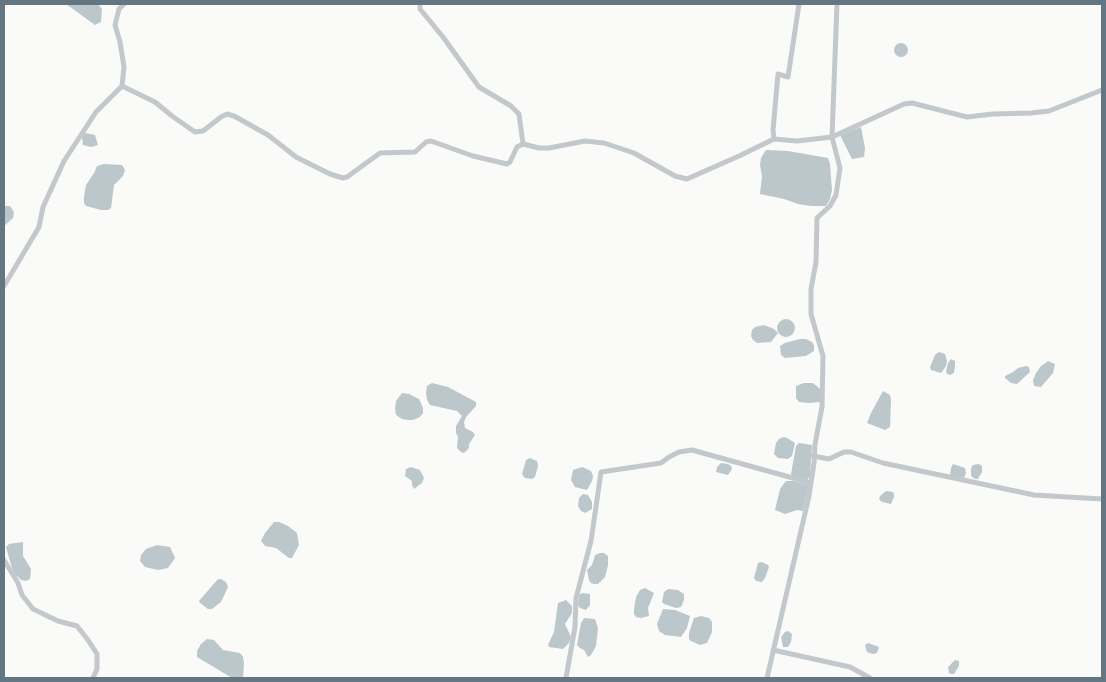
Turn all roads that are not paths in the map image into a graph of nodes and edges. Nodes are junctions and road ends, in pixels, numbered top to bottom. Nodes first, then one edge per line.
1 (124, 4) edge
2 (420, 4) edge
3 (799, 4) edge
4 (837, 4) edge
5 (122, 86) junction
6 (1102, 90) edge
7 (832, 137) junction
8 (774, 139) junction
9 (523, 144) junction
10 (4, 286) edge
11 (813, 456) junction
12 (811, 483) junction
13 (1102, 499) edge
14 (4, 560) edge
15 (773, 650) junction
16 (93, 678) edge
17 (566, 678) edge
18 (767, 678) edge
19 (870, 678) edge

1 - 5 street
2 - 9 street
3 - 8 street
4 - 7 street
5 - 9 street
5 - 10 street
6 - 7 street
7 - 8 street
7 - 11 street
8 - 9 street
11 - 12 street
11 - 13 street
12 - 15 street
12 - 17 street
14 - 16 street
15 - 18 street
15 - 19 street

